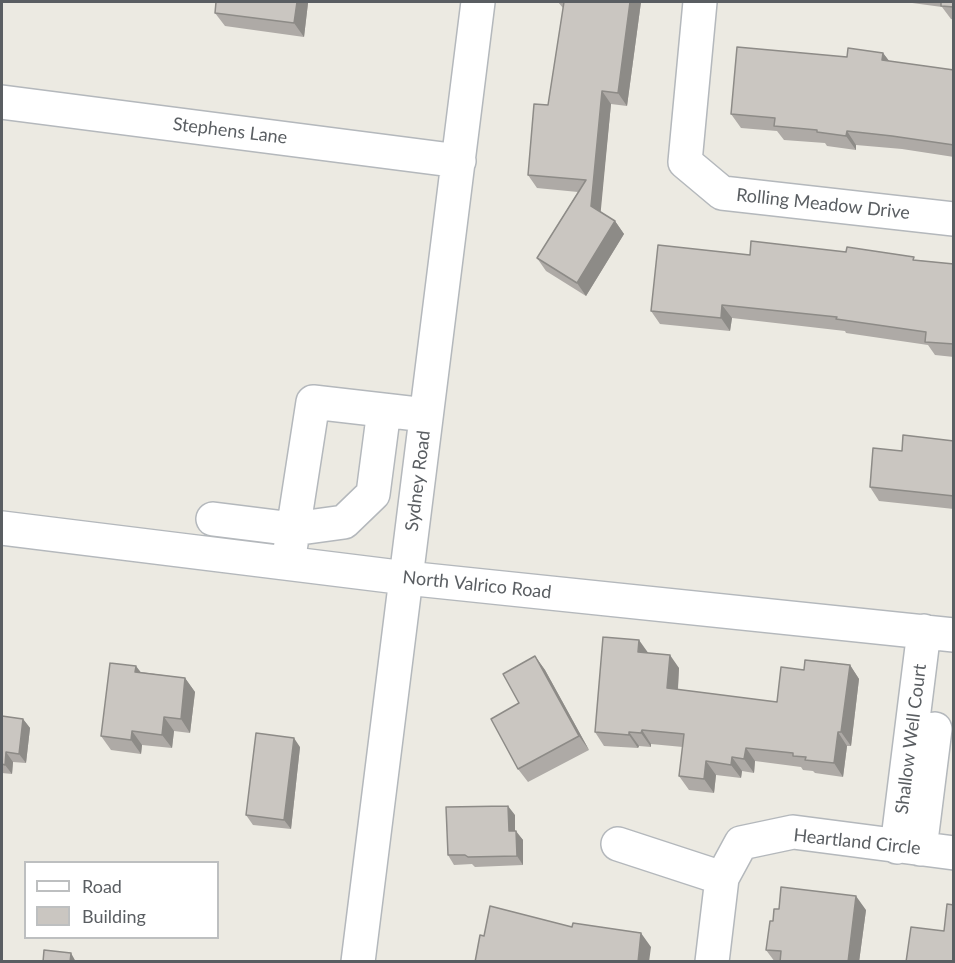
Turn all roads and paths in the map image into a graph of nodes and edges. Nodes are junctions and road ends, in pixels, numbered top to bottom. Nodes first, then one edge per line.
1 (478, 2) edge
2 (700, 2) edge
3 (2, 102) edge
4 (459, 161) junction
5 (954, 219) edge
6 (384, 410) junction
7 (426, 415) junction
8 (213, 519) dead end
9 (2, 528) edge
10 (293, 529) junction
11 (288, 563) junction
12 (406, 578) junction
13 (942, 634) edge
14 (618, 844) dead end
15 (909, 848) junction
16 (954, 853) edge
17 (722, 878) junction
18 (358, 962) edge
19 (712, 962) edge

1 - 4 street, Sydney Road
2 - 5 street, Rolling Meadow Drive
3 - 4 street, Stephens Lane
4 - 7 street, Sydney Road
6 - 7 street
6 - 10 street
6 - 10 street
7 - 12 street, Sydney Road
8 - 10 street
9 - 11 street, North Valrico Road
10 - 11 street
11 - 12 street, North Valrico Road
12 - 13 street, North Valrico Road
12 - 18 street, Sydney Road
13 - 15 street, Shallow Well Court
14 - 17 street
15 - 16 street, Heartland Circle
15 - 17 street, Heartland Circle
17 - 19 street, Heartland Circle

